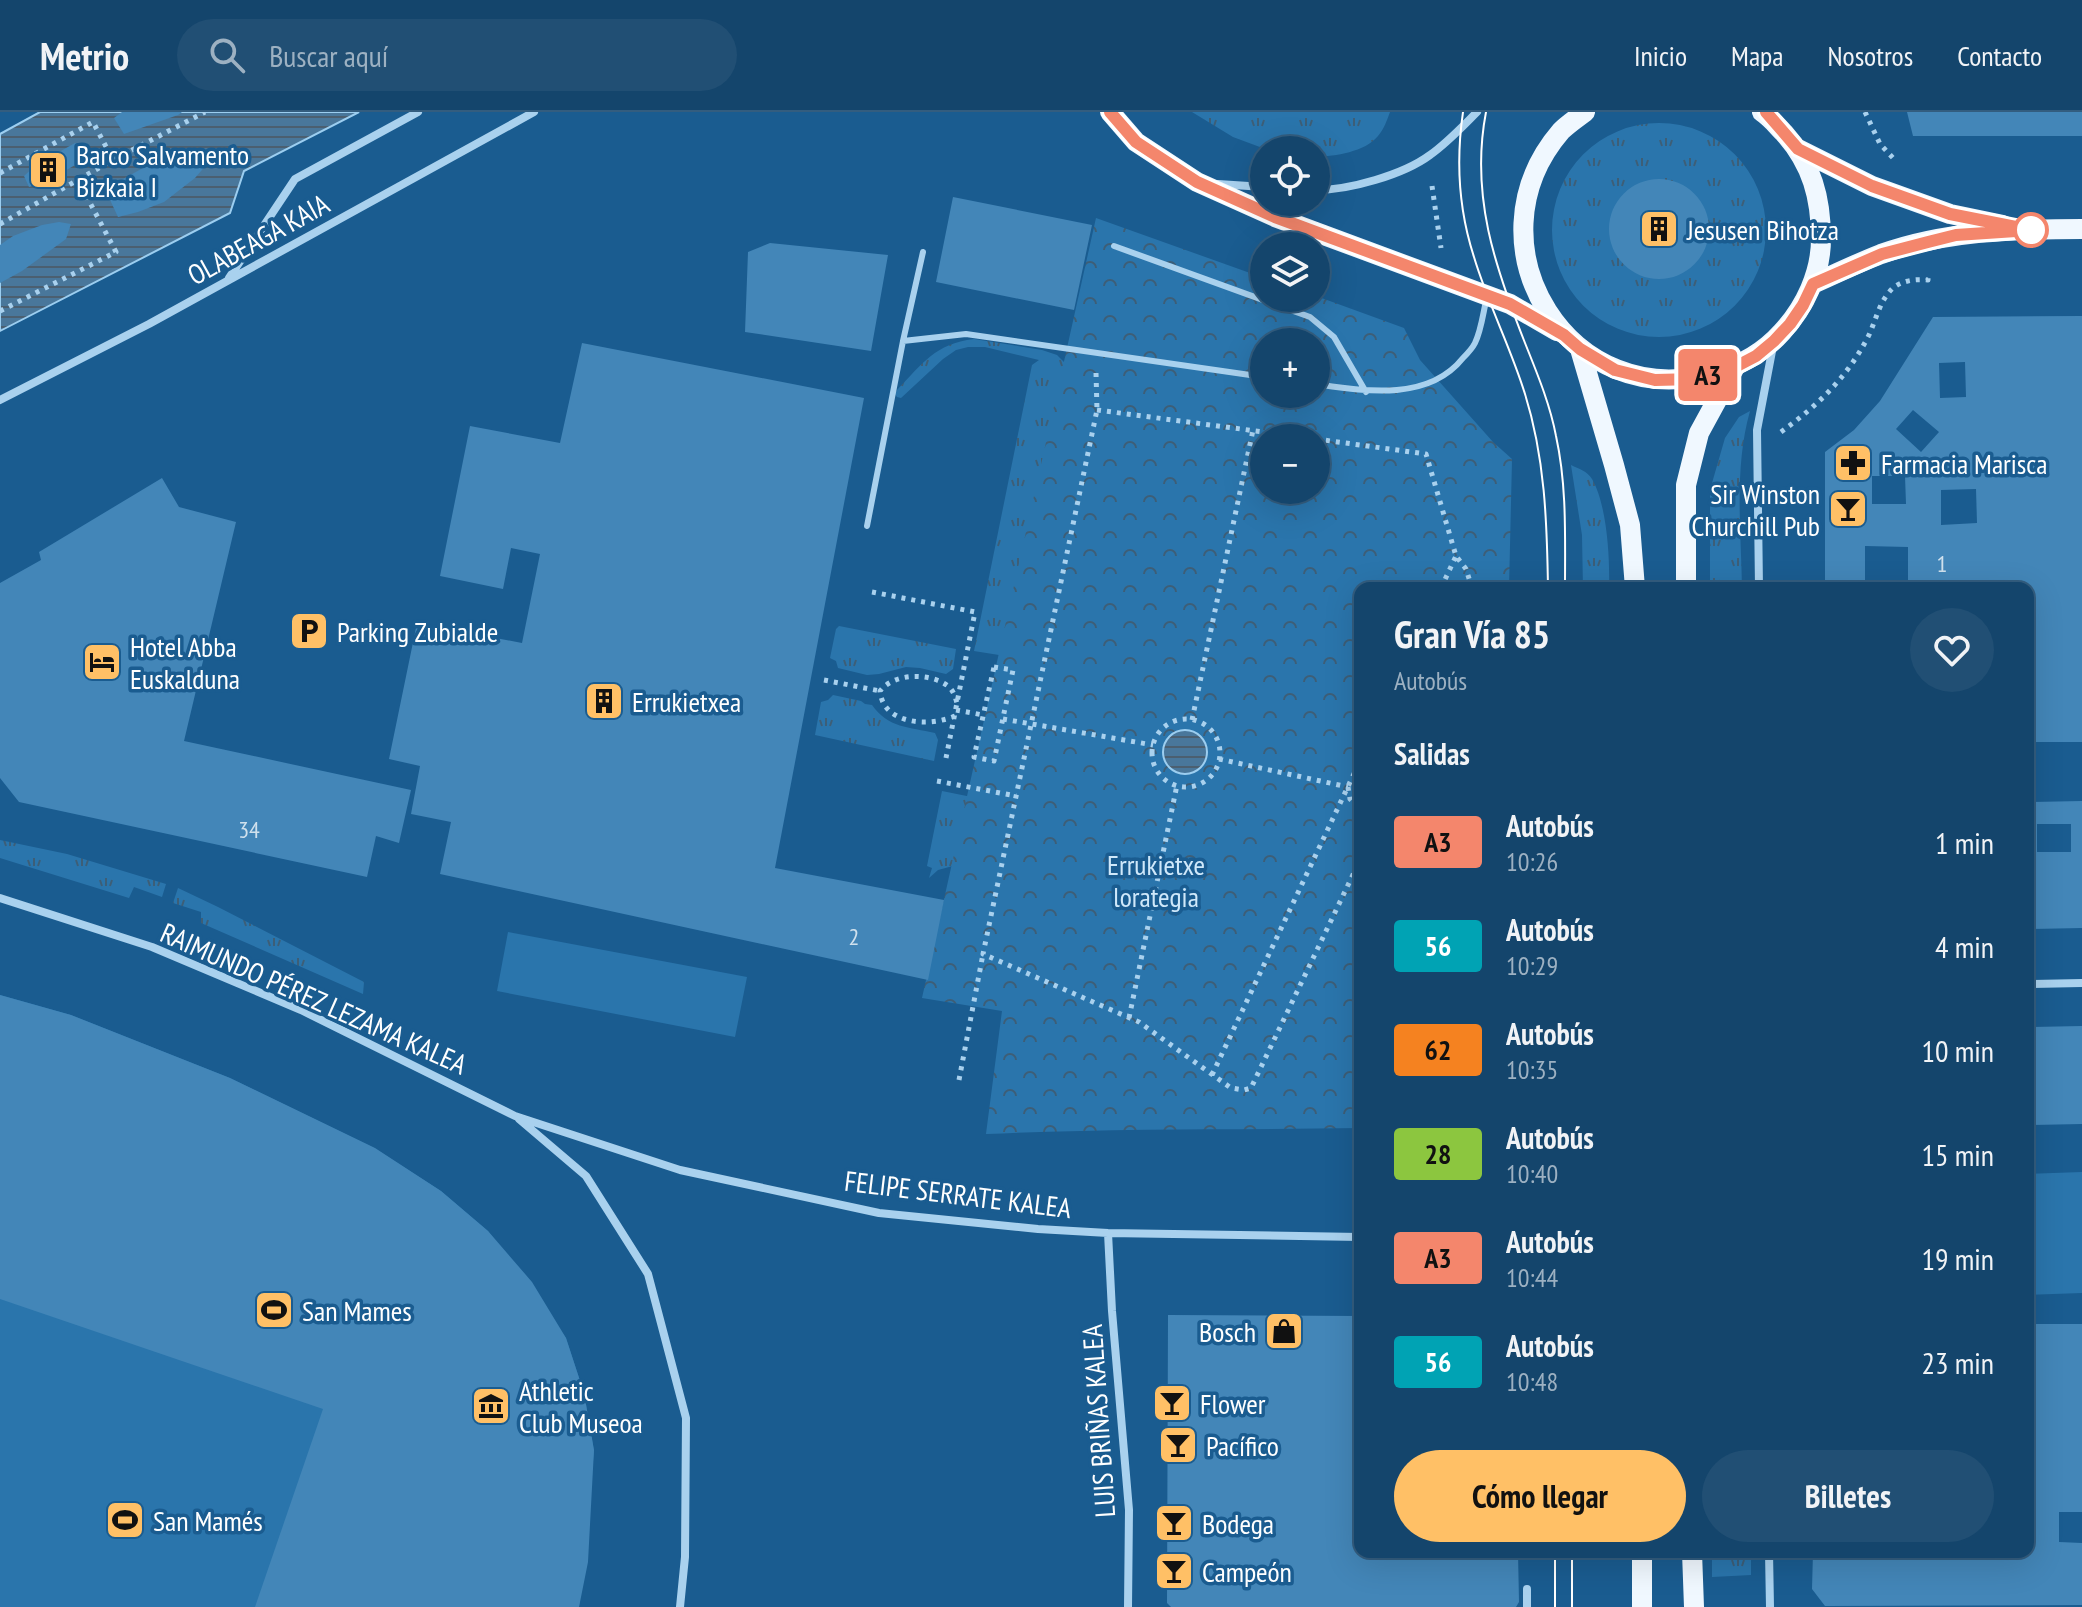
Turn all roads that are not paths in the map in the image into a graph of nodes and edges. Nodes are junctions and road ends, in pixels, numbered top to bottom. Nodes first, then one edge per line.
1 (418, 112) edge
2 (534, 112) edge
3 (1110, 112) edge
4 (1477, 112) edge
5 (1585, 112) edge
6 (1765, 113) edge
7 (1798, 149) junction
8 (1197, 182) junction
9 (1250, 186) edge
10 (1330, 190) edge
11 (2082, 229) edge
12 (2031, 230) junction
13 (1114, 246) dead end
14 (923, 252) dead end
15 (227, 281) junction
16 (1813, 284) junction
17 (1488, 296) junction
18 (1564, 335) junction
19 (903, 341) junction
20 (1774, 341) junction
21 (1580, 349) junction
22 (1735, 367) junction
23 (1250, 375) edge
24 (1330, 386) edge
25 (1366, 392) junction
26 (0, 400) edge
27 (867, 526) dead end
28 (1635, 582) edge
29 (1686, 582) edge
30 (1759, 582) edge
31 (0, 898) edge
32 (2082, 983) edge
33 (2034, 984) edge
34 (515, 1116) junction
35 (1108, 1233) junction
36 (1354, 1237) edge
37 (1642, 1558) edge
38 (1692, 1558) edge
39 (1769, 1558) edge
40 (1527, 1589) dead end
41 (680, 1607) edge
42 (1128, 1607) edge
43 (1527, 1607) edge
44 (1642, 1607) edge
45 (1694, 1607) edge
46 (1770, 1607) edge

1 - 15 street
2 - 15 street, OLABEAGA KAIA
3 - 8 main road
4 - 10 street
5 - 18 main road
6 - 7 main road
7 - 12 main road
7 - 16 main road
8 - 9 street
8 - 17 main road
11 - 12 main road
12 - 16 main road
13 - 25 lane
14 - 19 lane
15 - 26 street, OLABEAGA KAIA
16 - 20 main road
17 - 18 main road
17 - 25 lane
18 - 21 main road
19 - 23 lane
19 - 27 lane
20 - 22 main road
20 - 30 street
21 - 22 main road
21 - 28 main road
22 - 29 main road
24 - 25 lane
31 - 34 street, RAIMUNDO PÉREZ LEZAMA KALEA
32 - 33 street
34 - 35 street, FELIPE SERRATE KALEA
34 - 41 street
35 - 36 street, FELIPE SERRATE KALEA
35 - 42 street, LUIS BRIÑAS KALEA
37 - 44 main road
38 - 45 main road
39 - 46 street
40 - 43 street

